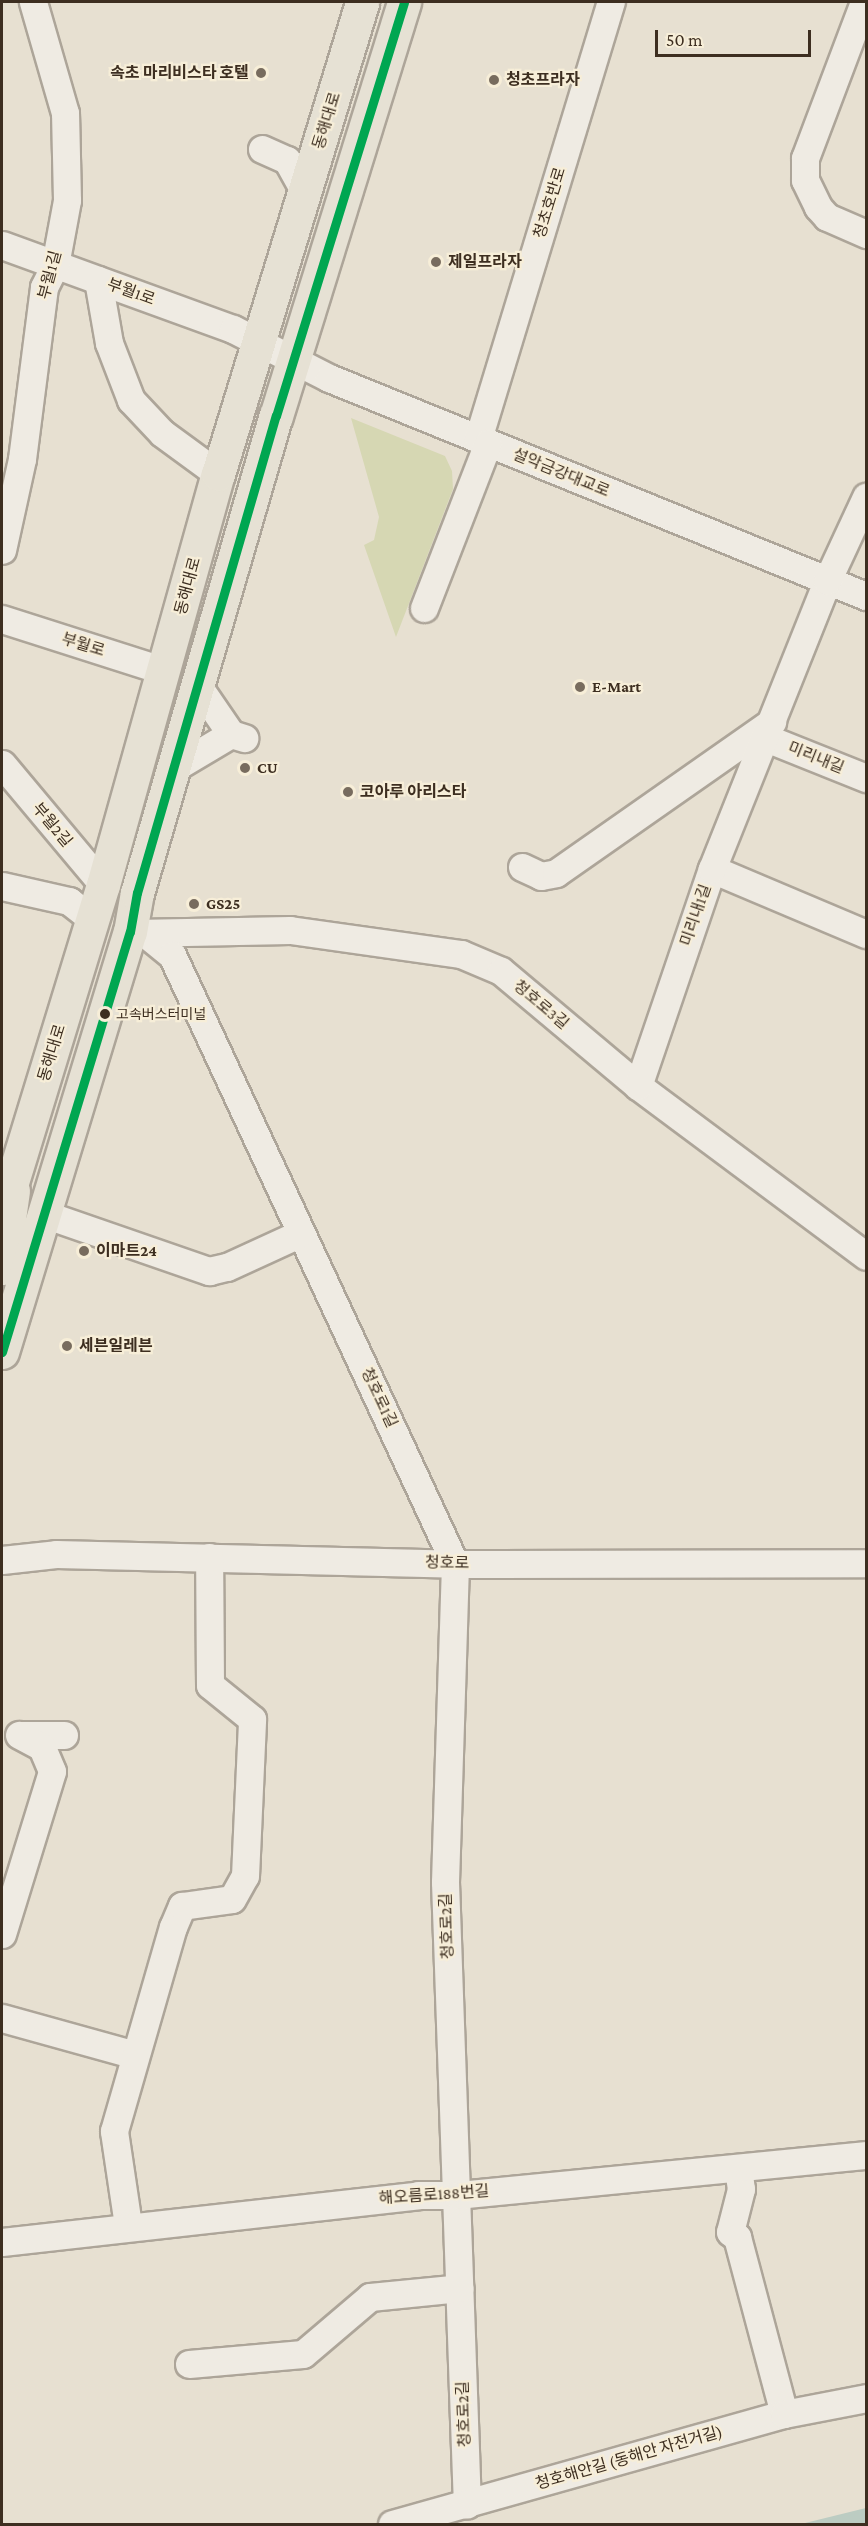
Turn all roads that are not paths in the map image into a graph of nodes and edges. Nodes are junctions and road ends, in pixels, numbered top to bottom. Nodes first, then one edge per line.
1 (33, 2) edge
2 (362, 2) edge
3 (404, 2) edge
4 (611, 2) edge
5 (864, 2) edge
6 (324, 132) junction
7 (305, 193) junction
8 (867, 234) edge
9 (2, 245) edge
10 (55, 265) junction
11 (98, 280) junction
12 (259, 341) junction
13 (295, 359) junction
14 (483, 441) junction
15 (218, 474) junction
16 (867, 497) edge
17 (2, 550) edge
18 (827, 581) junction
19 (867, 596) edge
20 (424, 608) dead end
21 (2, 619) edge
22 (165, 671) junction
23 (198, 686) junction
24 (773, 721) junction
25 (716, 744) dead end
26 (2, 764) edge
27 (174, 768) junction
28 (867, 778) edge
29 (522, 867) dead end
30 (712, 869) junction
31 (103, 885) junction
32 (2, 886) edge
33 (93, 920) junction
34 (139, 933) junction
35 (867, 934) edge
36 (638, 1086) junction
37 (15, 1172) junction
38 (44, 1214) junction
39 (2, 1215) edge
40 (301, 1233) junction
41 (867, 1256) edge
42 (2, 1268) edge
43 (2, 1352) edge
44 (7, 1556) edge
45 (209, 1557) junction
46 (867, 1563) edge
47 (455, 1564) junction
48 (10, 1734) edge
49 (64, 1735) dead end
50 (2, 1934) edge
51 (2, 2018) edge
52 (135, 2055) junction
53 (867, 2155) edge
54 (738, 2168) junction
55 (457, 2195) junction
56 (128, 2225) junction
57 (2, 2242) edge
58 (460, 2288) junction
59 (189, 2364) dead end
60 (867, 2398) edge
61 (784, 2414) junction
62 (467, 2505) junction
63 (392, 2524) edge

1 - 10 street, 부월1길
2 - 6 main road, 동해대로
3 - 13 main road
4 - 14 street, 청초호반로
5 - 8 street
6 - 7 main road, 동해대로
6 - 7 street
7 - 12 main road, 동해대로
9 - 10 street, 부월1로
10 - 11 street, 부월1로
10 - 17 street, 부월1길
11 - 12 street, 부월1로
11 - 15 street
12 - 13 street, 설악금강대교로
12 - 15 main road, 동해대로
13 - 14 street, 설악금강대교로
13 - 23 main road
14 - 18 street, 설악금강대교로
14 - 20 street, 청초호반로
15 - 22 main road, 동해대로
16 - 18 street
18 - 19 street, 설악금강대교로
18 - 24 street
21 - 22 street, 부월로
22 - 31 main road, 동해대로
23 - 27 main road
23 - 27 street
24 - 25 street
24 - 28 street, 미리내길
24 - 29 street
24 - 30 street
26 - 31 street, 부월2길
27 - 34 main road
30 - 35 street, 미리내1길
30 - 36 street, 미리내1길
31 - 33 main road, 동해대로
32 - 33 street
33 - 34 main road
33 - 37 main road, 동해대로
34 - 36 street, 청호로3길
34 - 38 main road
34 - 40 street, 청호로1길
36 - 41 street, 청호로3길
37 - 39 main road, 동해대로
37 - 42 main road, 동해대로
38 - 40 street
38 - 43 main road
40 - 47 street, 청호로1길
44 - 45 street, 청호로
45 - 47 street, 청호로
45 - 52 street
46 - 47 street, 청호로
47 - 55 street, 청호로2길
48 - 49 street
48 - 50 street
51 - 52 street
52 - 56 street
53 - 54 street, 해오름로188번길
54 - 55 street, 해오름로188번길
54 - 61 street
55 - 56 street, 해오름로188번길
55 - 58 street, 청호로2길
56 - 57 street, 해오름로188번길
58 - 59 street
58 - 62 street, 청호로2길
60 - 61 street, 청호해안길 (동해안 자전거길)
61 - 62 street, 청호해안길 (동해안 자전거길)
62 - 63 street, 청호해안길 (동해안 자전거길)

